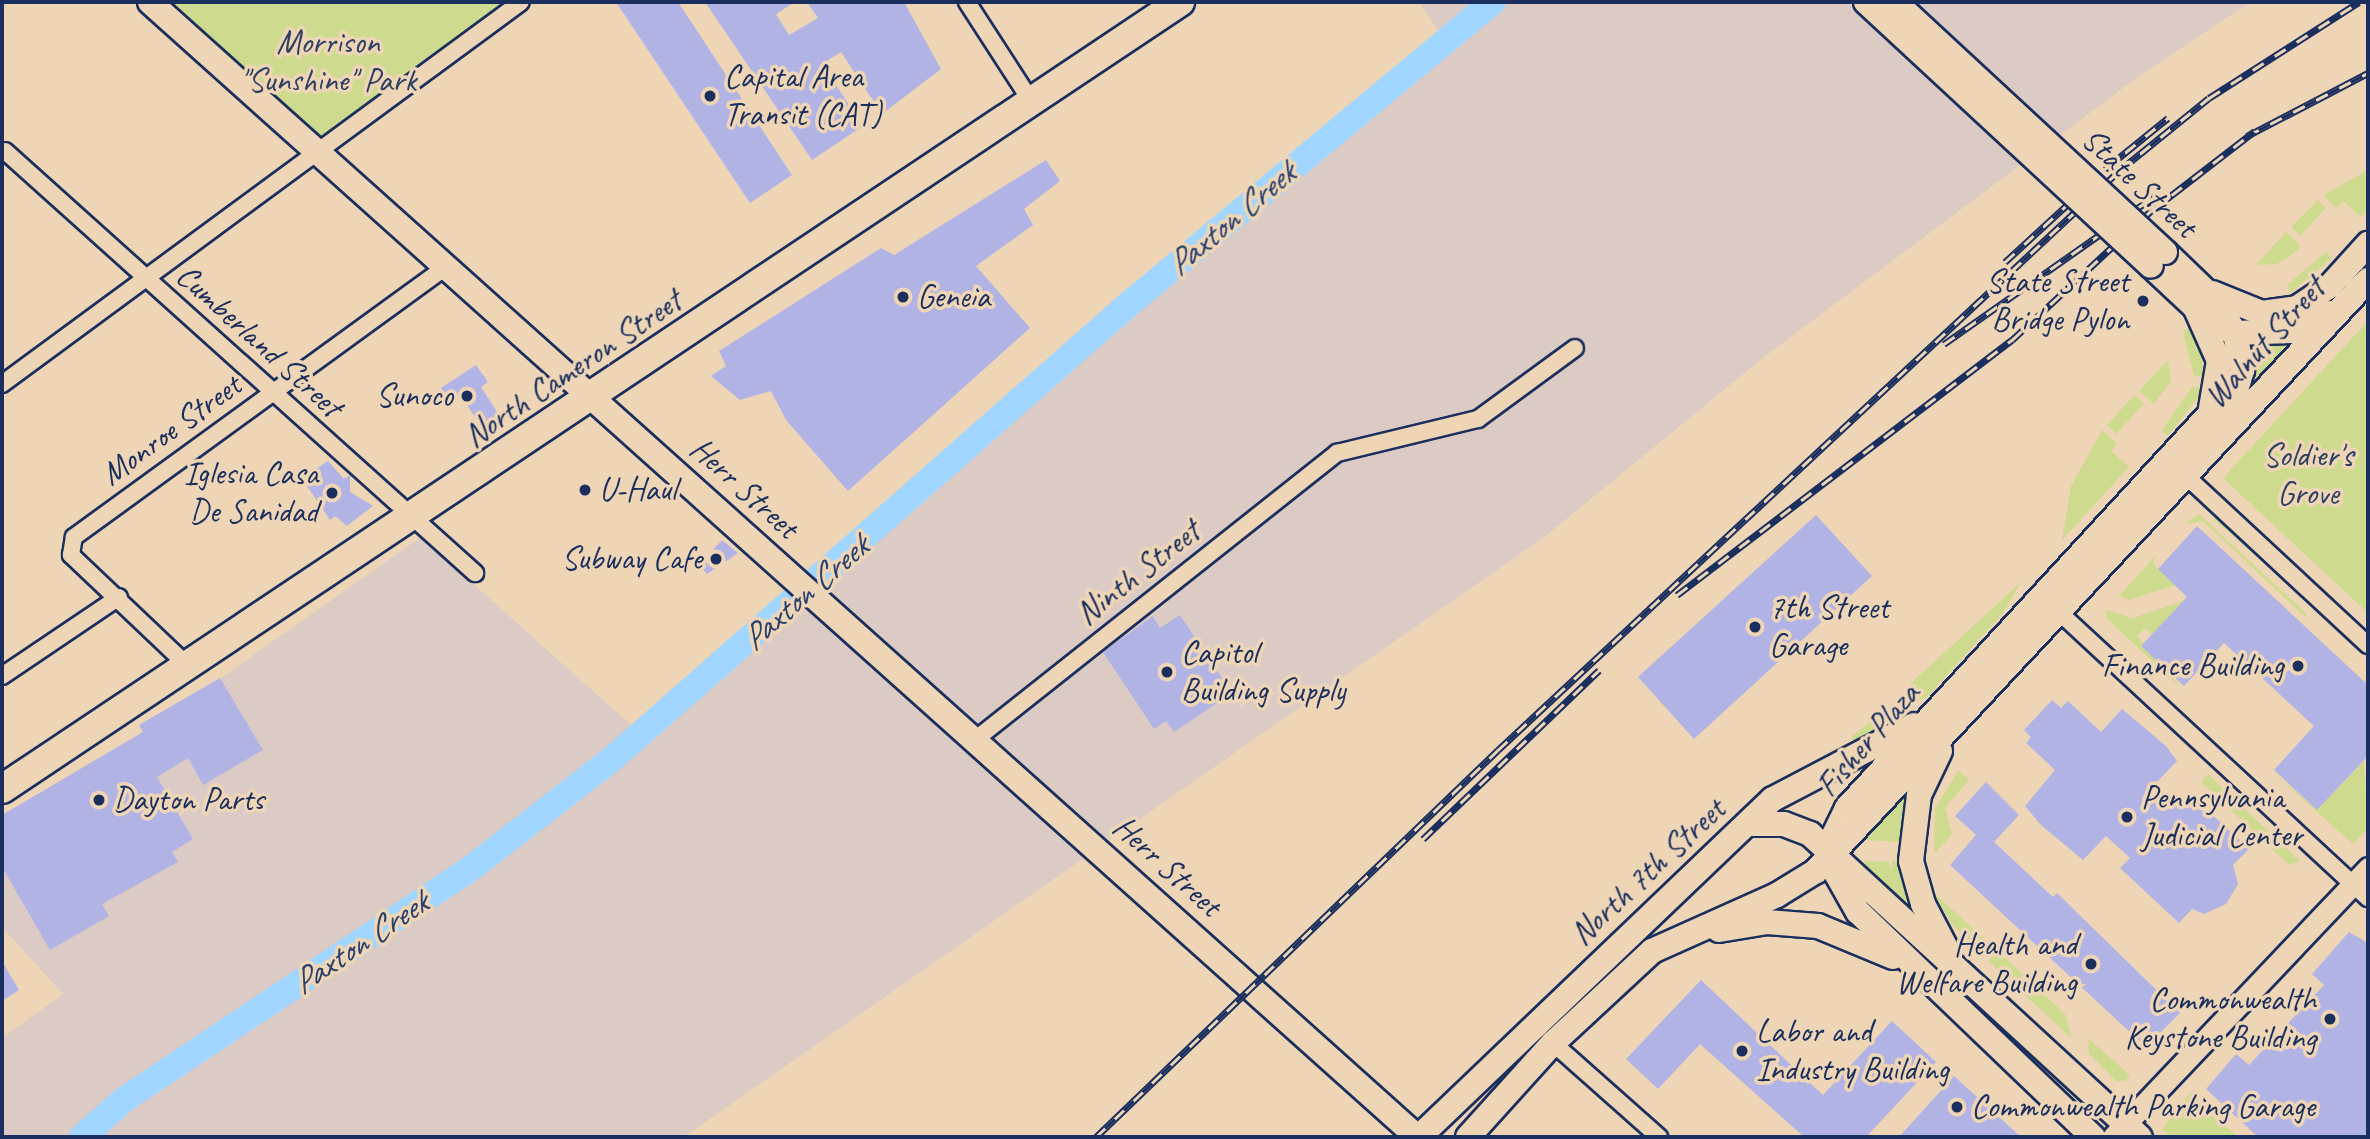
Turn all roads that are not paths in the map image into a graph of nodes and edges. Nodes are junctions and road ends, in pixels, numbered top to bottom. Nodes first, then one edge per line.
1 (150, 2) edge
2 (521, 2) edge
3 (967, 2) edge
4 (1180, 2) edge
5 (1866, 2) edge
6 (1895, 2) edge
7 (1029, 98) junction
8 (318, 150) junction
9 (5, 151) dead end
10 (2368, 244) edge
11 (2158, 259) junction
12 (448, 265) junction
13 (145, 278) junction
14 (2368, 279) edge
15 (2201, 299) junction
16 (2349, 301) junction
17 (2235, 333) junction
18 (1575, 348) dead end
19 (2, 384) edge
20 (273, 393) junction
21 (594, 399) junction
22 (2210, 452) junction
23 (2186, 477) junction
24 (411, 517) junction
25 (475, 573) dead end
26 (120, 597) junction
27 (2060, 613) junction
28 (2368, 645) edge
29 (189, 667) junction
30 (2, 676) edge
31 (1951, 696) junction
32 (1961, 720) junction
33 (976, 739) junction
34 (2, 789) edge
35 (1748, 824) junction
36 (1832, 855) junction
37 (2368, 868) edge
38 (2361, 891) edge
39 (1652, 950) junction
40 (1961, 971) junction
41 (1919, 975) junction
42 (1553, 1043) junction
43 (2126, 1133) edge
44 (1418, 1137) edge
45 (1468, 1137) edge
46 (1660, 1137) edge
47 (2093, 1137) edge

1 - 8 main road, Herr Street
2 - 8 street
3 - 7 street
4 - 7 highway, North Cameron Street
5 - 11 main road, State Street, bridge
6 - 11 main road, State Street, bridge
7 - 21 highway, North Cameron Street
8 - 12 main road, Herr Street
8 - 13 street
9 - 13 street, Cumberland Street
10 - 15 main road, Walnut Street
11 - 15 main road, State Street
12 - 20 street, Monroe Street
12 - 21 main road, Herr Street
13 - 19 street
13 - 20 street, Cumberland Street
14 - 16 main road, Walnut Street
15 - 17 main road, State Street
15 - 31 main road, Fisher Plaza
16 - 17 main road
16 - 22 main road, Walnut Street
17 - 22 main road, State Street
18 - 33 street, Ninth Street
20 - 24 street, Cumberland Street
20 - 26 street, Monroe Street
21 - 24 highway, North Cameron Street
21 - 33 main road, Herr Street
22 - 23 main road, Fisher Plaza
23 - 27 main road, Fisher Plaza
23 - 28 street
24 - 25 street, Cumberland Street
24 - 29 highway, North Cameron Street
26 - 29 street
26 - 30 street
27 - 32 main road, Fisher Plaza
27 - 38 street
29 - 34 highway, North Cameron Street
31 - 35 main road, North 7th Street
31 - 36 main road, Fisher Plaza
32 - 36 main road, Fisher Plaza
32 - 40 main road
33 - 44 main road, Herr Street
35 - 36 main road
35 - 44 main road, North 7th Street
36 - 39 main road, North 7th Street
36 - 40 main road
36 - 41 main road
37 - 38 street
38 - 43 street
39 - 41 main road
39 - 42 main road, North 7th Street
40 - 43 main road
41 - 47 main road
42 - 45 main road, North 7th Street
42 - 46 street

